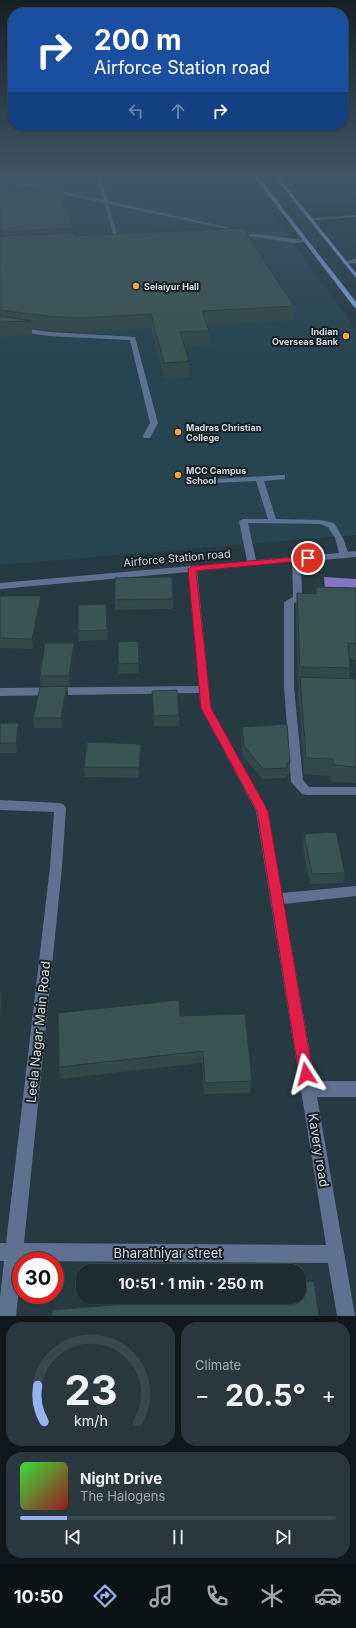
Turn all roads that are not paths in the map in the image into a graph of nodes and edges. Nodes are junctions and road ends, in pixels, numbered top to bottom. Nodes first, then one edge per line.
1 (116, 236) edge
2 (265, 236) edge
3 (301, 236) edge
4 (324, 236) edge
5 (117, 241) junction
6 (125, 241) edge
7 (304, 241) junction
8 (110, 242) edge
9 (356, 261) edge
10 (344, 262) junction
11 (356, 276) edge
12 (356, 306) edge
13 (0, 327) edge
14 (147, 436) dead end
15 (282, 477) dead end
16 (259, 479) junction
17 (216, 481) dead end
18 (273, 521) junction
19 (356, 554) edge
20 (344, 555) junction
21 (296, 560) junction
22 (252, 563) junction
23 (192, 569) junction
24 (0, 586) edge
25 (298, 598) junction
26 (320, 598) edge
27 (204, 690) junction
28 (0, 692) edge
29 (356, 791) edge
30 (0, 805) edge
31 (356, 891) edge
32 (277, 899) junction
33 (309, 1089) junction
34 (356, 1090) edge
35 (7, 1252) edge
36 (336, 1254) junction
37 (7, 1316) edge
38 (346, 1316) edge

1 - 5 street
2 - 7 street
3 - 7 main road
4 - 10 main road
5 - 6 street
5 - 8 street
7 - 12 main road
9 - 10 street
10 - 11 main road
13 - 14 street
15 - 16 street
16 - 17 street
16 - 18 street
18 - 20 street
18 - 22 street
19 - 20 street, Airforce Station road
20 - 21 street, Airforce Station road
21 - 22 street, Airforce Station road
21 - 25 street
22 - 23 street, Airforce Station road
23 - 24 street, Airforce Station road
23 - 27 street, Kavery road
25 - 26 street
25 - 29 street
27 - 28 street
27 - 32 street, Kavery road
30 - 35 street, Leela Nagar Main Road
31 - 32 street
32 - 33 street, Kavery road
33 - 34 street
33 - 36 street, Kavery road
35 - 36 street, Bharathiyar street
35 - 37 street, Leela Nagar Main Road
36 - 38 street, Kavery road

